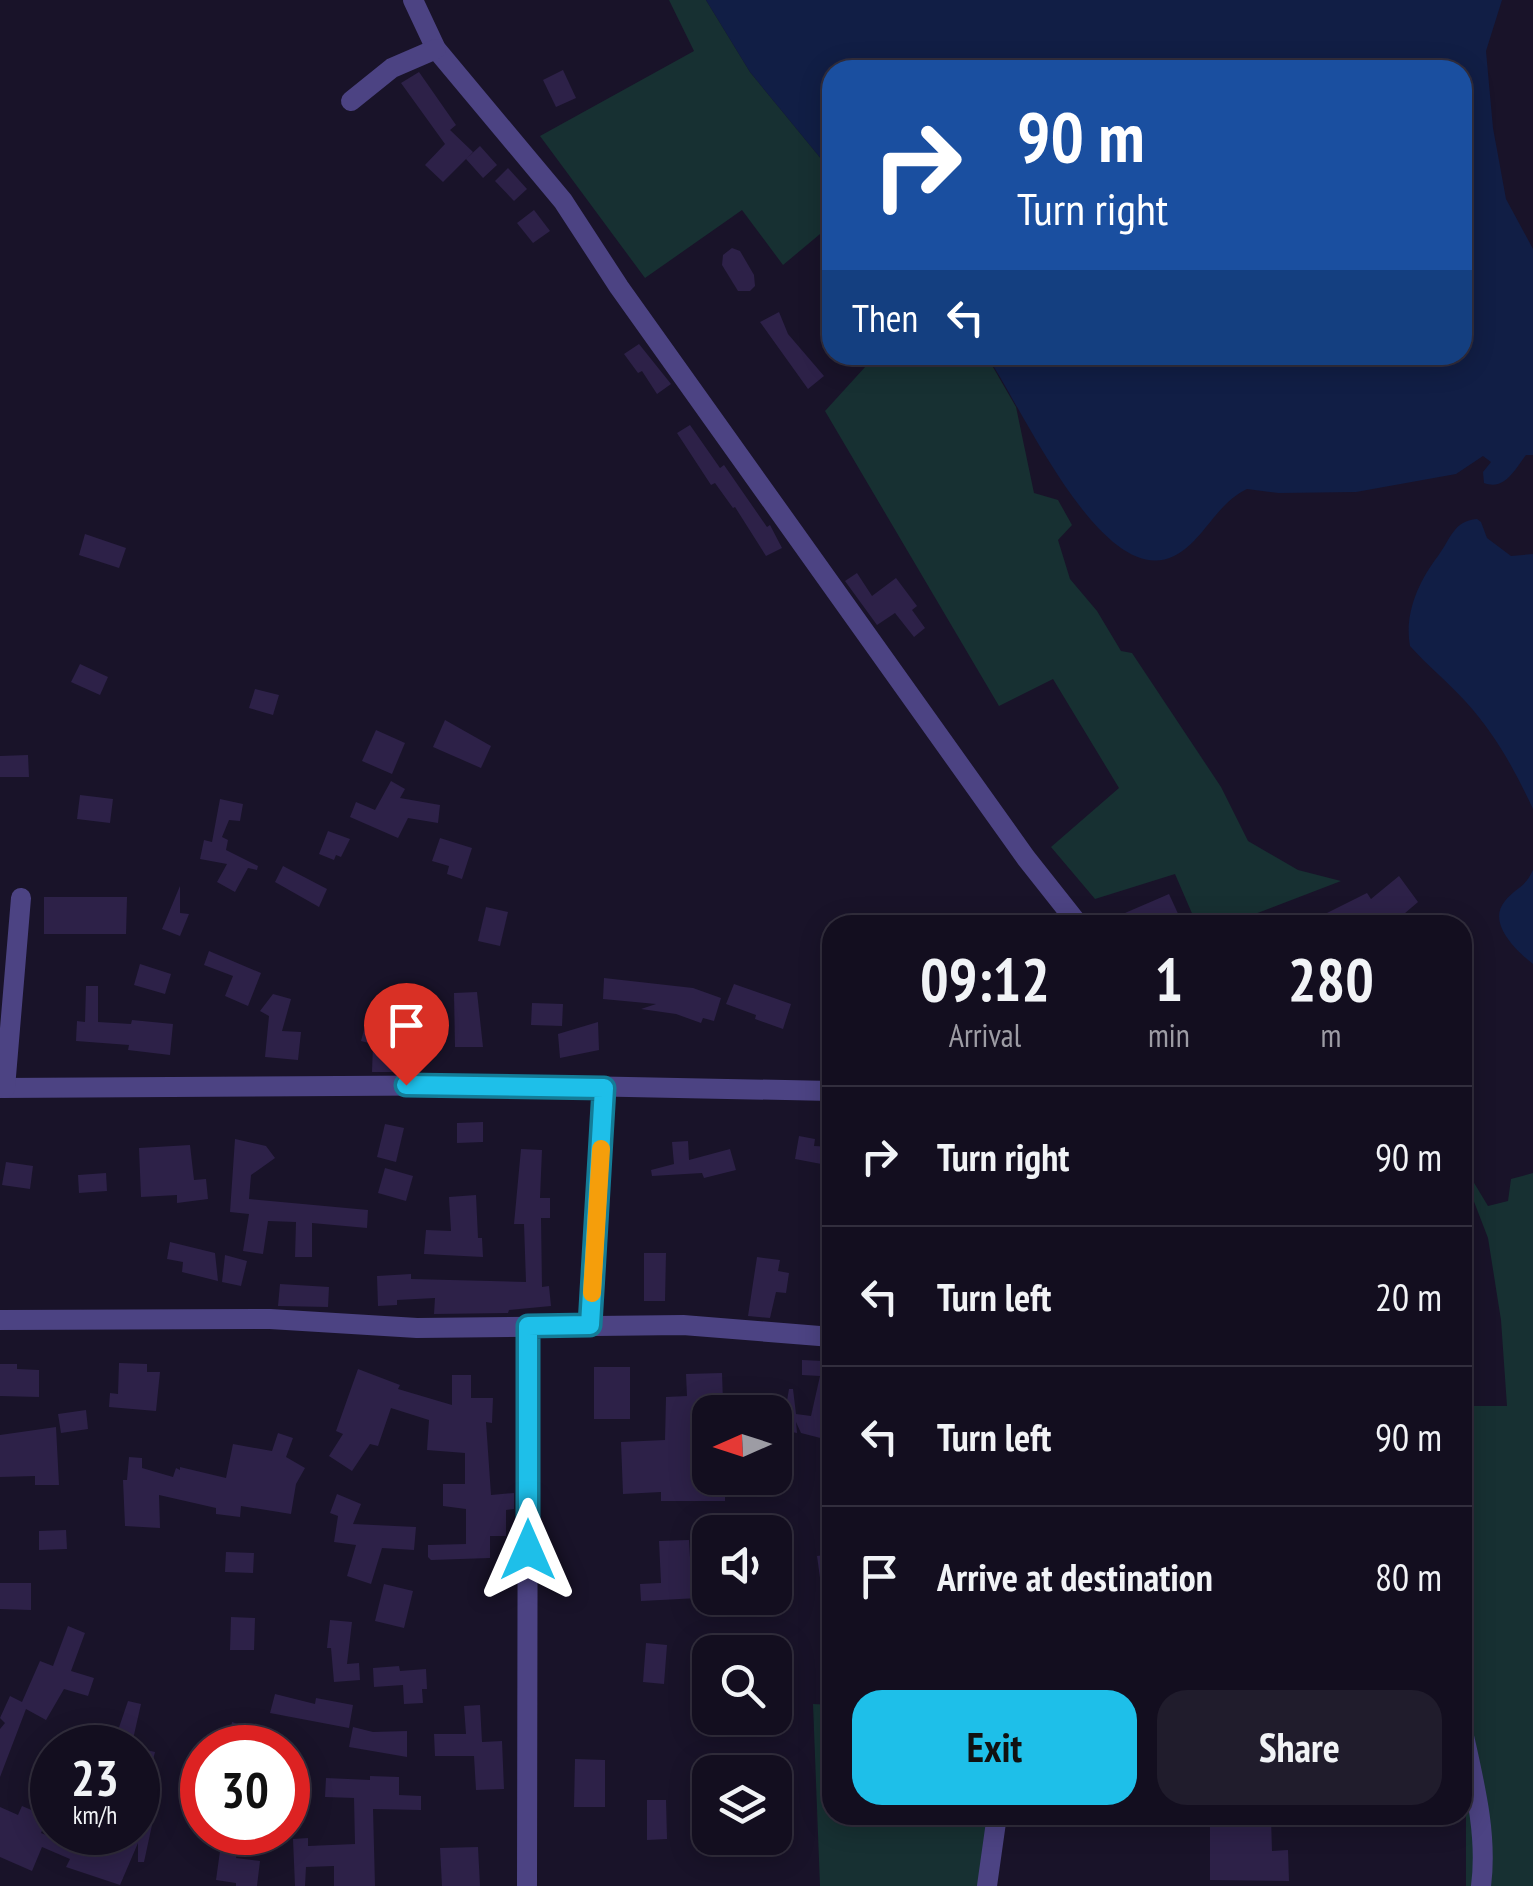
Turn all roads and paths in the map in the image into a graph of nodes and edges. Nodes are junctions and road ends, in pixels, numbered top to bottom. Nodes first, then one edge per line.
1 (413, 0) edge
2 (436, 49) junction
3 (351, 101) dead end
4 (21, 898) dead end
5 (1071, 915) edge
6 (2, 1088) edge
7 (604, 1088) junction
8 (822, 1091) edge
9 (0, 1320) edge
10 (590, 1325) junction
11 (528, 1326) junction
12 (822, 1336) edge
13 (1472, 1774) edge
14 (996, 1825) edge
15 (527, 1886) edge
16 (987, 1886) edge
17 (1481, 1886) edge

1 - 2 street
2 - 3 street
2 - 5 street
4 - 6 street
6 - 7 street
7 - 8 street
7 - 10 street
9 - 11 street
10 - 11 street
10 - 12 street
11 - 15 street
13 - 17 street
14 - 16 street

